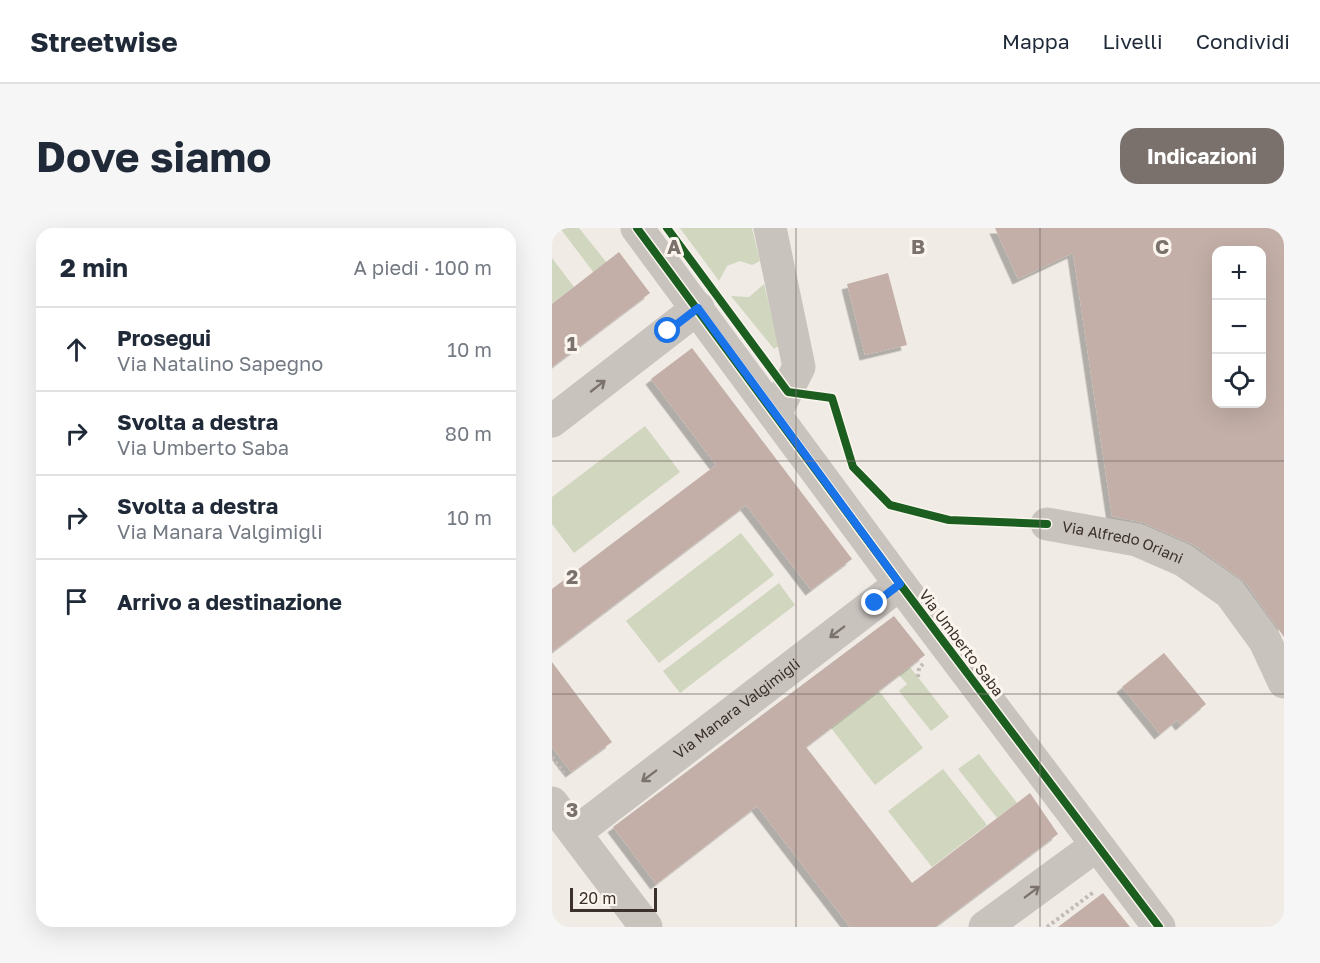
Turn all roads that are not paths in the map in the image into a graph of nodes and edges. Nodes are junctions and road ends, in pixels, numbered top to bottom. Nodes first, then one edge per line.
1 (637, 228) edge
2 (770, 228) edge
3 (698, 308) junction
4 (775, 414) junction
5 (552, 421) edge
6 (1047, 524) dead end
7 (900, 584) junction
8 (1284, 682) edge
9 (561, 792) edge
10 (575, 833) junction
11 (1097, 845) junction
12 (646, 927) edge
13 (985, 927) edge
14 (1159, 927) edge

1 - 3 street, Via Umberto Saba
2 - 4 street
3 - 4 street, Via Umberto Saba
5 -> 3 street
4 - 7 street, Via Umberto Saba
6 - 8 street, Via Alfredo Oriani
7 -> 10 street, Via Manara Valgimigli
7 - 11 street, Via Umberto Saba
9 - 10 street
10 - 12 street
13 -> 11 street
11 - 14 street, Via Umberto Saba

